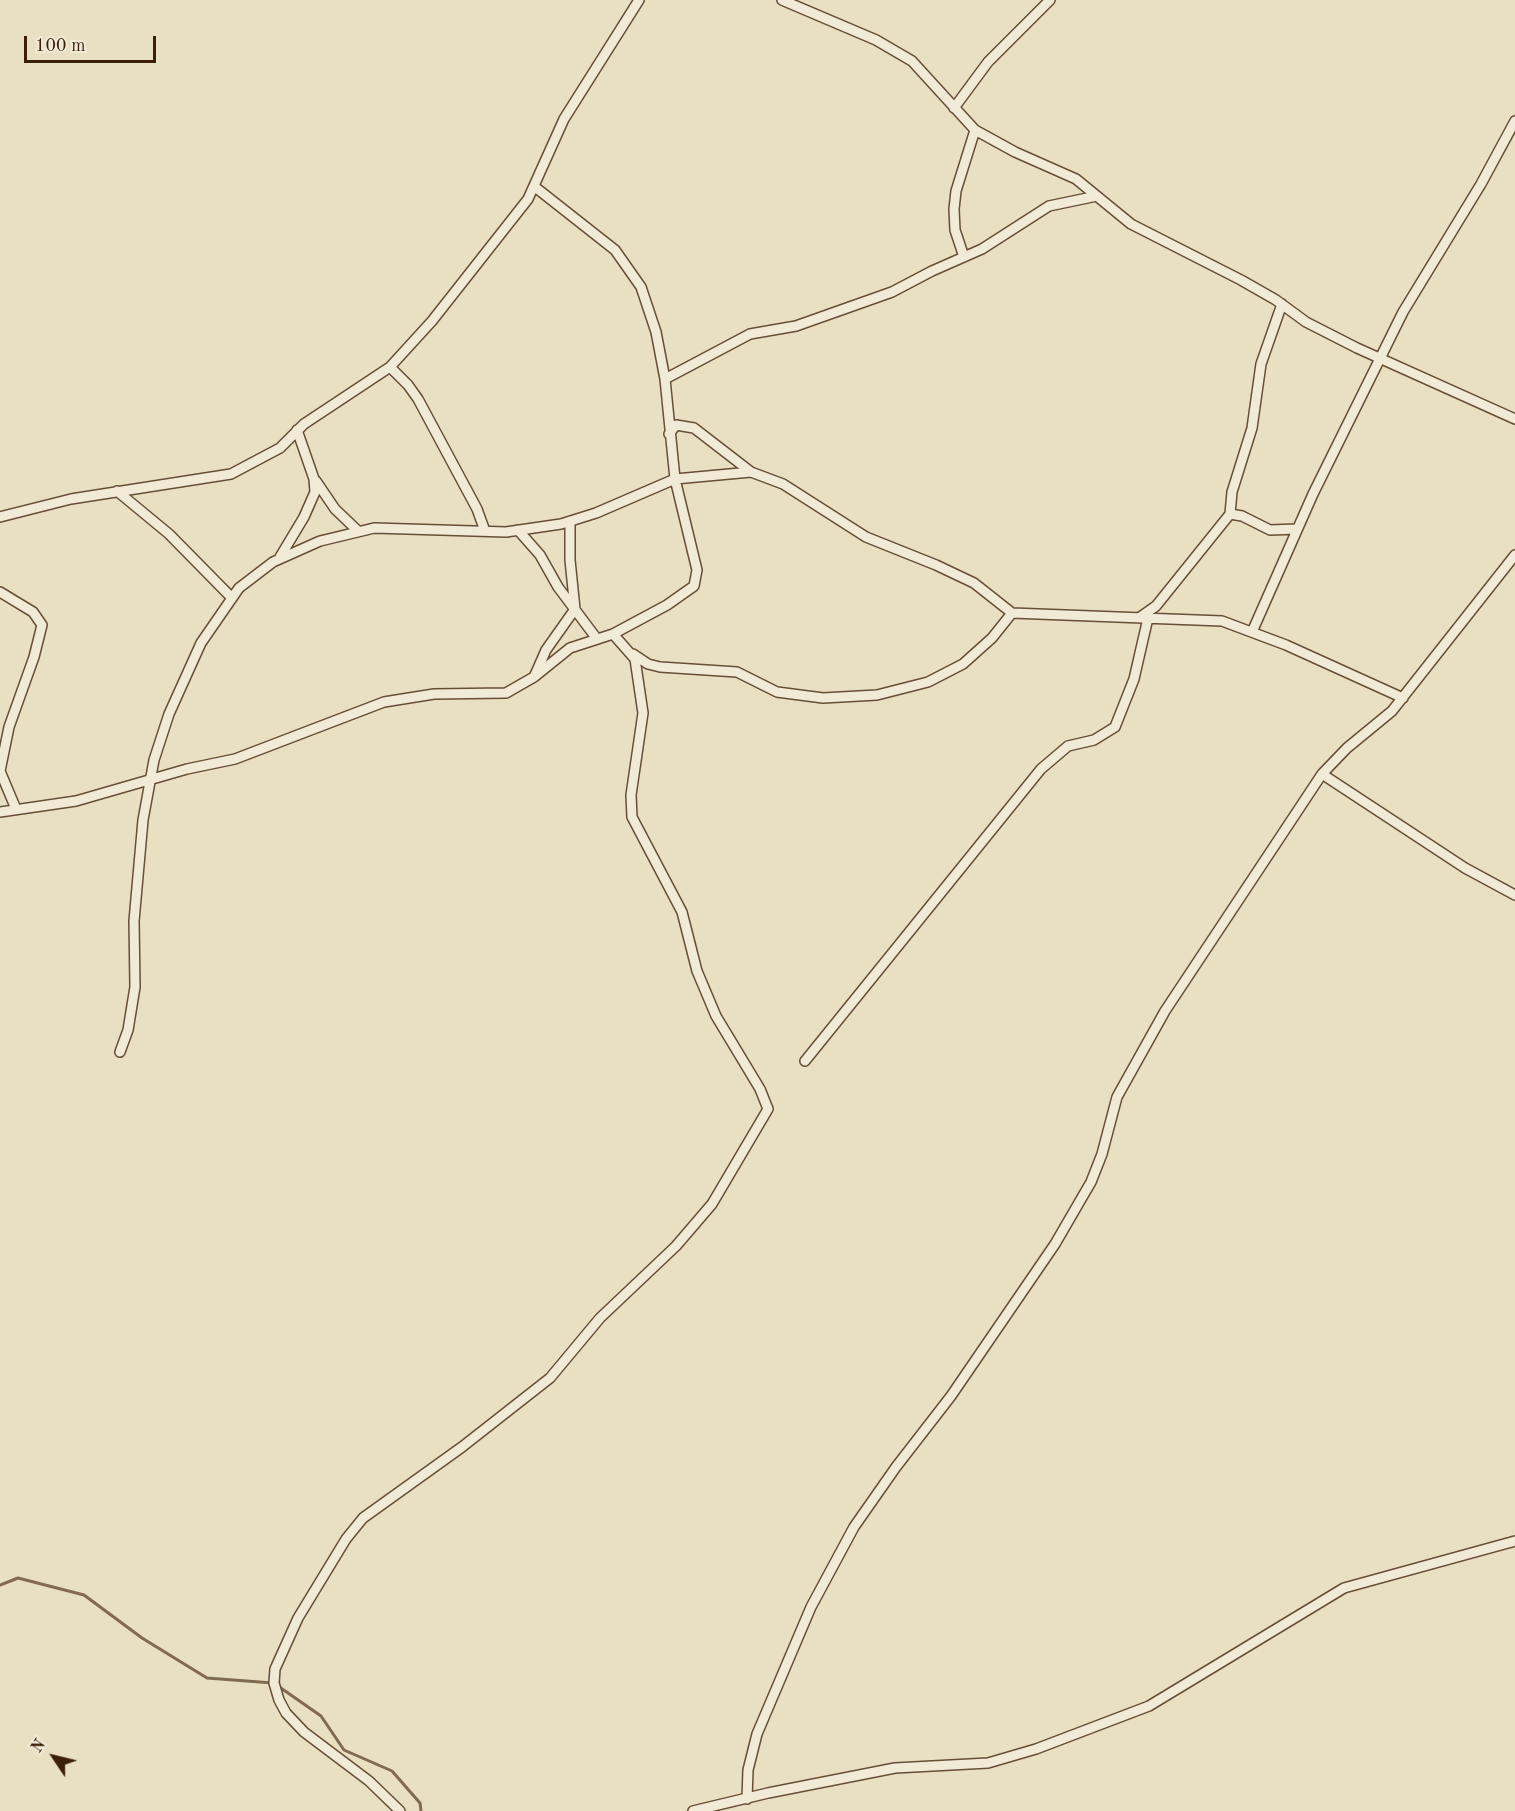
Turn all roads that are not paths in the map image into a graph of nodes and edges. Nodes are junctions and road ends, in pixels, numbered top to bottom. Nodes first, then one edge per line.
1 (639, 0) edge
2 (783, 0) edge
3 (1050, 0) edge
4 (954, 108) junction
5 (1515, 121) edge
6 (975, 130) junction
7 (535, 187) junction
8 (1097, 196) junction
9 (964, 257) junction
10 (1282, 304) junction
11 (1381, 359) junction
12 (390, 367) junction
13 (665, 379) junction
14 (1515, 419) edge
15 (297, 430) junction
16 (669, 434) junction
17 (751, 472) junction
18 (314, 479) junction
19 (675, 479) junction
20 (117, 491) junction
21 (1230, 514) junction
22 (0, 517) edge
23 (570, 521) junction
24 (1297, 529) junction
25 (518, 530) junction
26 (358, 531) junction
27 (485, 531) junction
28 (1515, 555) edge
29 (279, 559) junction
30 (0, 592) edge
31 (231, 597) junction
32 (575, 609) junction
33 (1012, 614) junction
34 (1144, 618) junction
35 (1252, 632) junction
36 (613, 634) junction
37 (597, 639) junction
38 (629, 650) junction
39 (534, 677) junction
40 (1403, 698) junction
41 (1322, 774) junction
42 (149, 779) junction
43 (16, 809) junction
44 (0, 812) edge
45 (1515, 895) edge
46 (120, 1052) dead end
47 (806, 1062) dead end
48 (1515, 1541) edge
49 (747, 1799) junction
50 (400, 1811) edge
51 (693, 1811) edge

1 - 7 street
2 - 4 street
3 - 4 street
4 - 6 street
5 - 11 street
6 - 8 street
6 - 9 street
7 - 12 street
7 - 13 street
8 - 9 street
8 - 10 street
9 - 13 street
10 - 11 street
10 - 21 street
11 - 14 street
11 - 24 street
12 - 15 street
12 - 27 street
13 - 16 street
15 - 18 street
15 - 20 street
16 - 17 street
16 - 19 street
17 - 19 street
17 - 33 street
18 - 26 street
18 - 29 street
19 - 23 street
19 - 36 street
20 - 22 street
20 - 31 street
21 - 24 street
21 - 34 street
23 - 25 street
23 - 32 street
24 - 35 street
25 - 27 street
25 - 32 street
26 - 27 street
26 - 29 street
28 - 40 street
29 - 31 street
30 - 43 street
31 - 42 street
32 - 37 street
32 - 39 street
33 - 34 street
33 - 38 street
34 - 35 street
34 - 47 street
35 - 40 street
36 - 37 street
36 - 38 street
37 - 39 street
38 - 50 street
39 - 42 street
40 - 41 street
41 - 45 street
41 - 49 street
42 - 43 street
42 - 46 street
43 - 44 street
48 - 49 street
49 - 51 street

